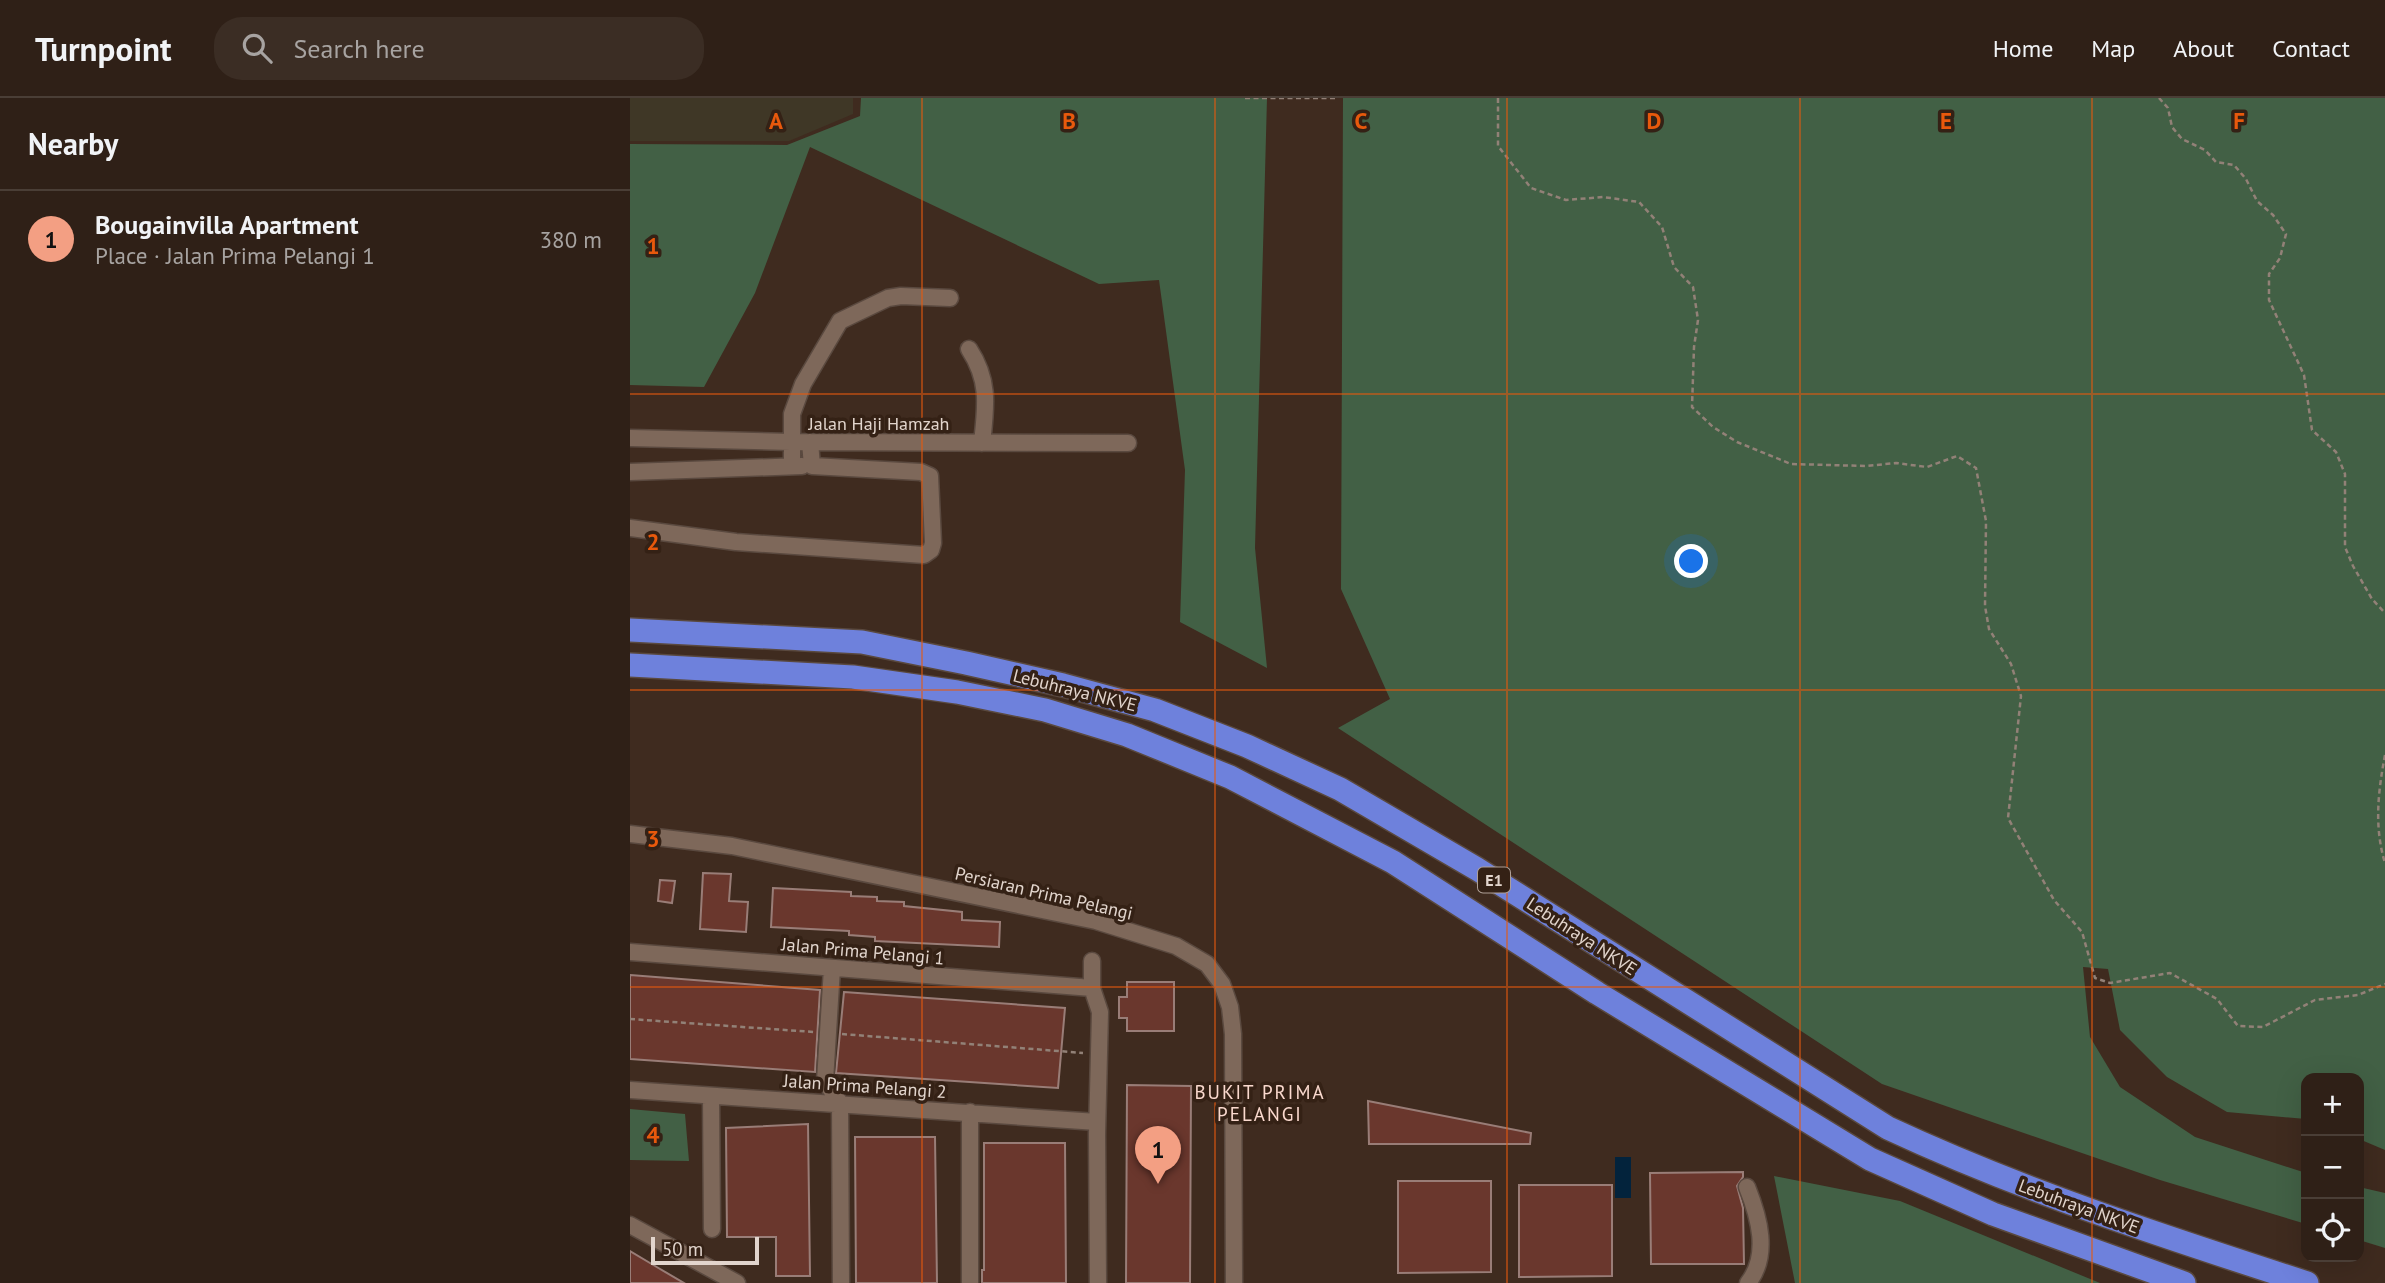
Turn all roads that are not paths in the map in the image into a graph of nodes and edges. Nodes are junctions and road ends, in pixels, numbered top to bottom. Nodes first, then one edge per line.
1 (950, 298) dead end
2 (969, 349) dead end
3 (630, 438) edge
4 (791, 442) junction
5 (810, 442) junction
6 (982, 443) junction
7 (1128, 443) dead end
8 (792, 466) junction
9 (811, 466) junction
10 (630, 472) edge
11 (630, 528) edge
12 (630, 630) edge
13 (630, 665) edge
14 (630, 834) edge
15 (630, 952) edge
16 (1092, 961) dead end
17 (832, 968) junction
18 (1092, 988) junction
19 (630, 1090) edge
20 (711, 1096) junction
21 (840, 1103) junction
22 (970, 1112) junction
23 (1097, 1122) junction
24 (1746, 1188) dead end
25 (630, 1225) edge
26 (712, 1229) dead end
27 (737, 1283) edge
28 (841, 1283) edge
29 (970, 1283) edge
30 (1098, 1283) edge
31 (1234, 1283) edge
32 (1748, 1283) edge
33 (2184, 1283) edge
34 (2306, 1283) edge

1 - 4 street
2 - 6 street
3 - 4 street, Jalan Haji Hamzah
4 - 5 street, Jalan Haji Hamzah
4 - 8 street
5 - 6 street, Jalan Haji Hamzah
5 - 9 street
6 - 7 street, Jalan Haji Hamzah
8 - 9 street
8 - 10 street
9 - 11 street
12 - 34 highway, Lebuhraya NKVE / E1
13 - 33 highway, Lebuhraya NKVE / E1
14 - 31 street, Persiaran Prima Pelangi
15 - 17 street, Jalan Prima Pelangi 1
16 - 18 street
17 - 18 street, Jalan Prima Pelangi 1
17 - 21 street
18 - 23 street
19 - 20 street, Jalan Prima Pelangi 2
20 - 21 street, Jalan Prima Pelangi 2
20 - 26 street
21 - 22 street, Jalan Prima Pelangi 2
21 - 28 street
22 - 23 street, Jalan Prima Pelangi 2
22 - 29 street
23 - 30 street
24 - 32 street
25 - 27 street

